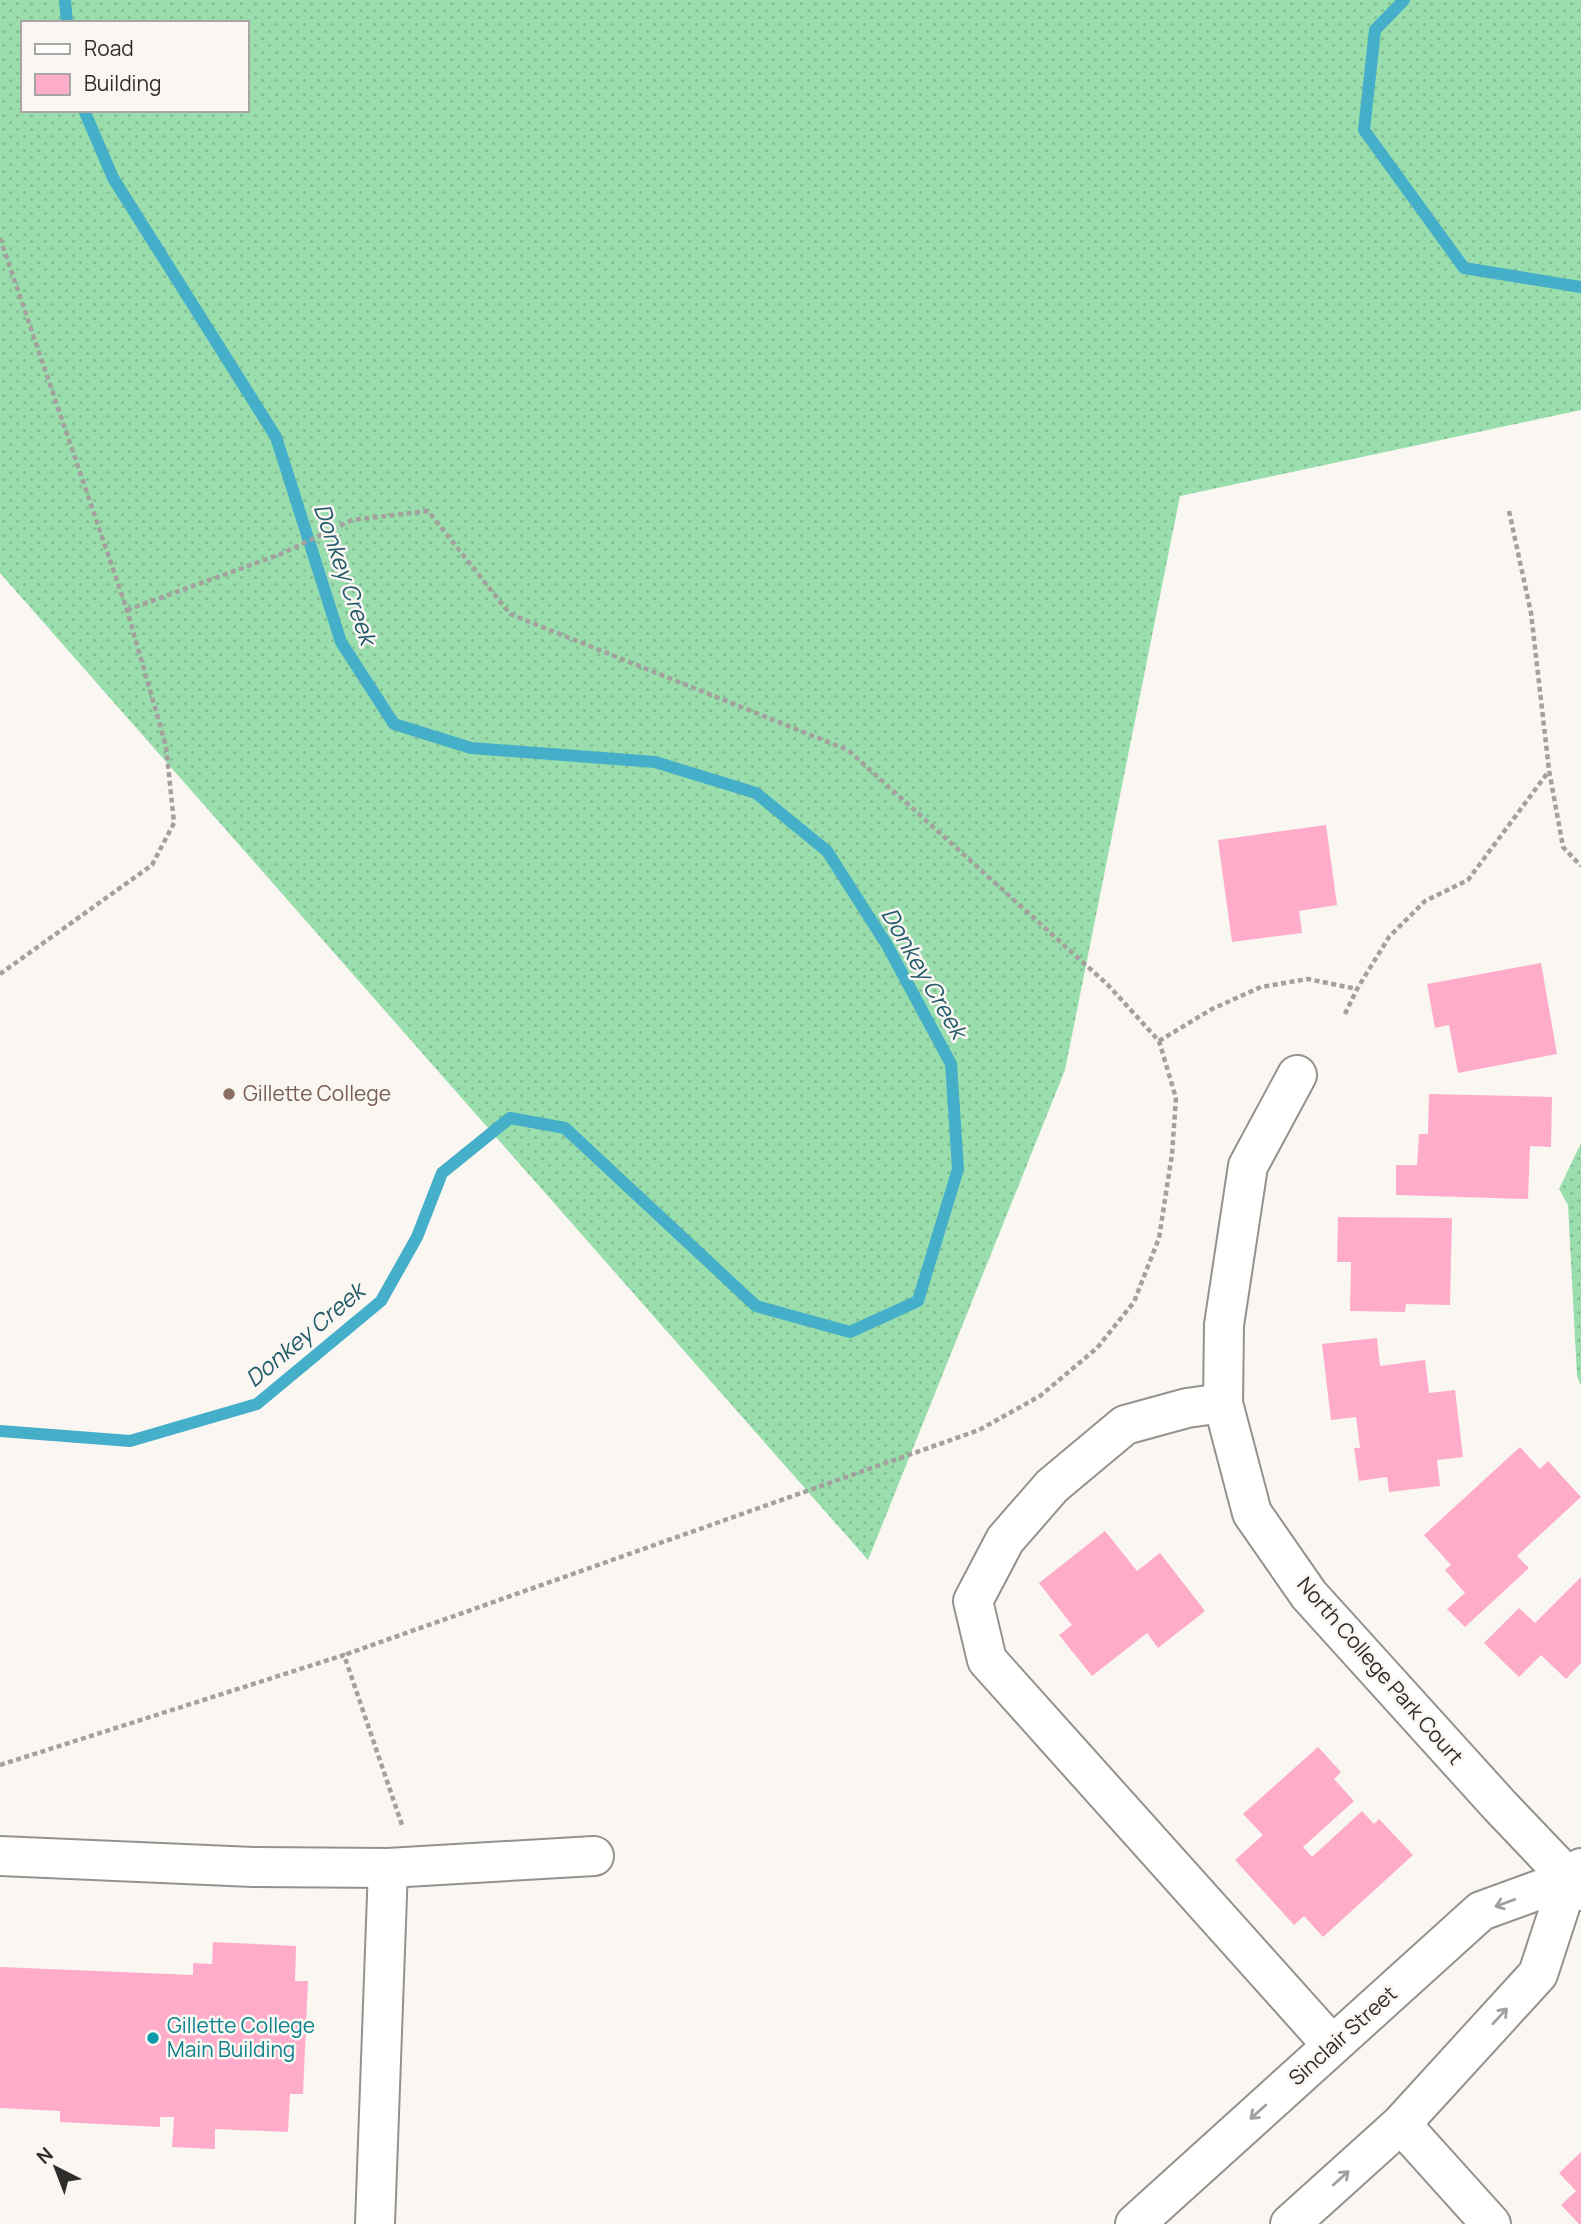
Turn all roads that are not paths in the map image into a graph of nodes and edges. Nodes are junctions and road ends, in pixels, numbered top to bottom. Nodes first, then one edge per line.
1 (1297, 1075) dead end
2 (1223, 1403) junction
3 (0, 1856) edge
4 (594, 1856) dead end
5 (388, 1868) junction
6 (1577, 1879) edge
7 (1332, 2045) junction
8 (1401, 2124) junction
9 (375, 2224) edge
10 (1135, 2224) edge
11 (1290, 2224) edge
12 (1491, 2224) edge

1 - 2 street, North College Park Court
2 - 6 street, North College Park Court
2 - 7 street
3 - 5 street
4 - 5 street
5 - 9 street
6 -> 7 street, Sinclair Street
8 -> 6 street
7 -> 10 street, Sinclair Street
11 -> 8 street
8 - 12 street

